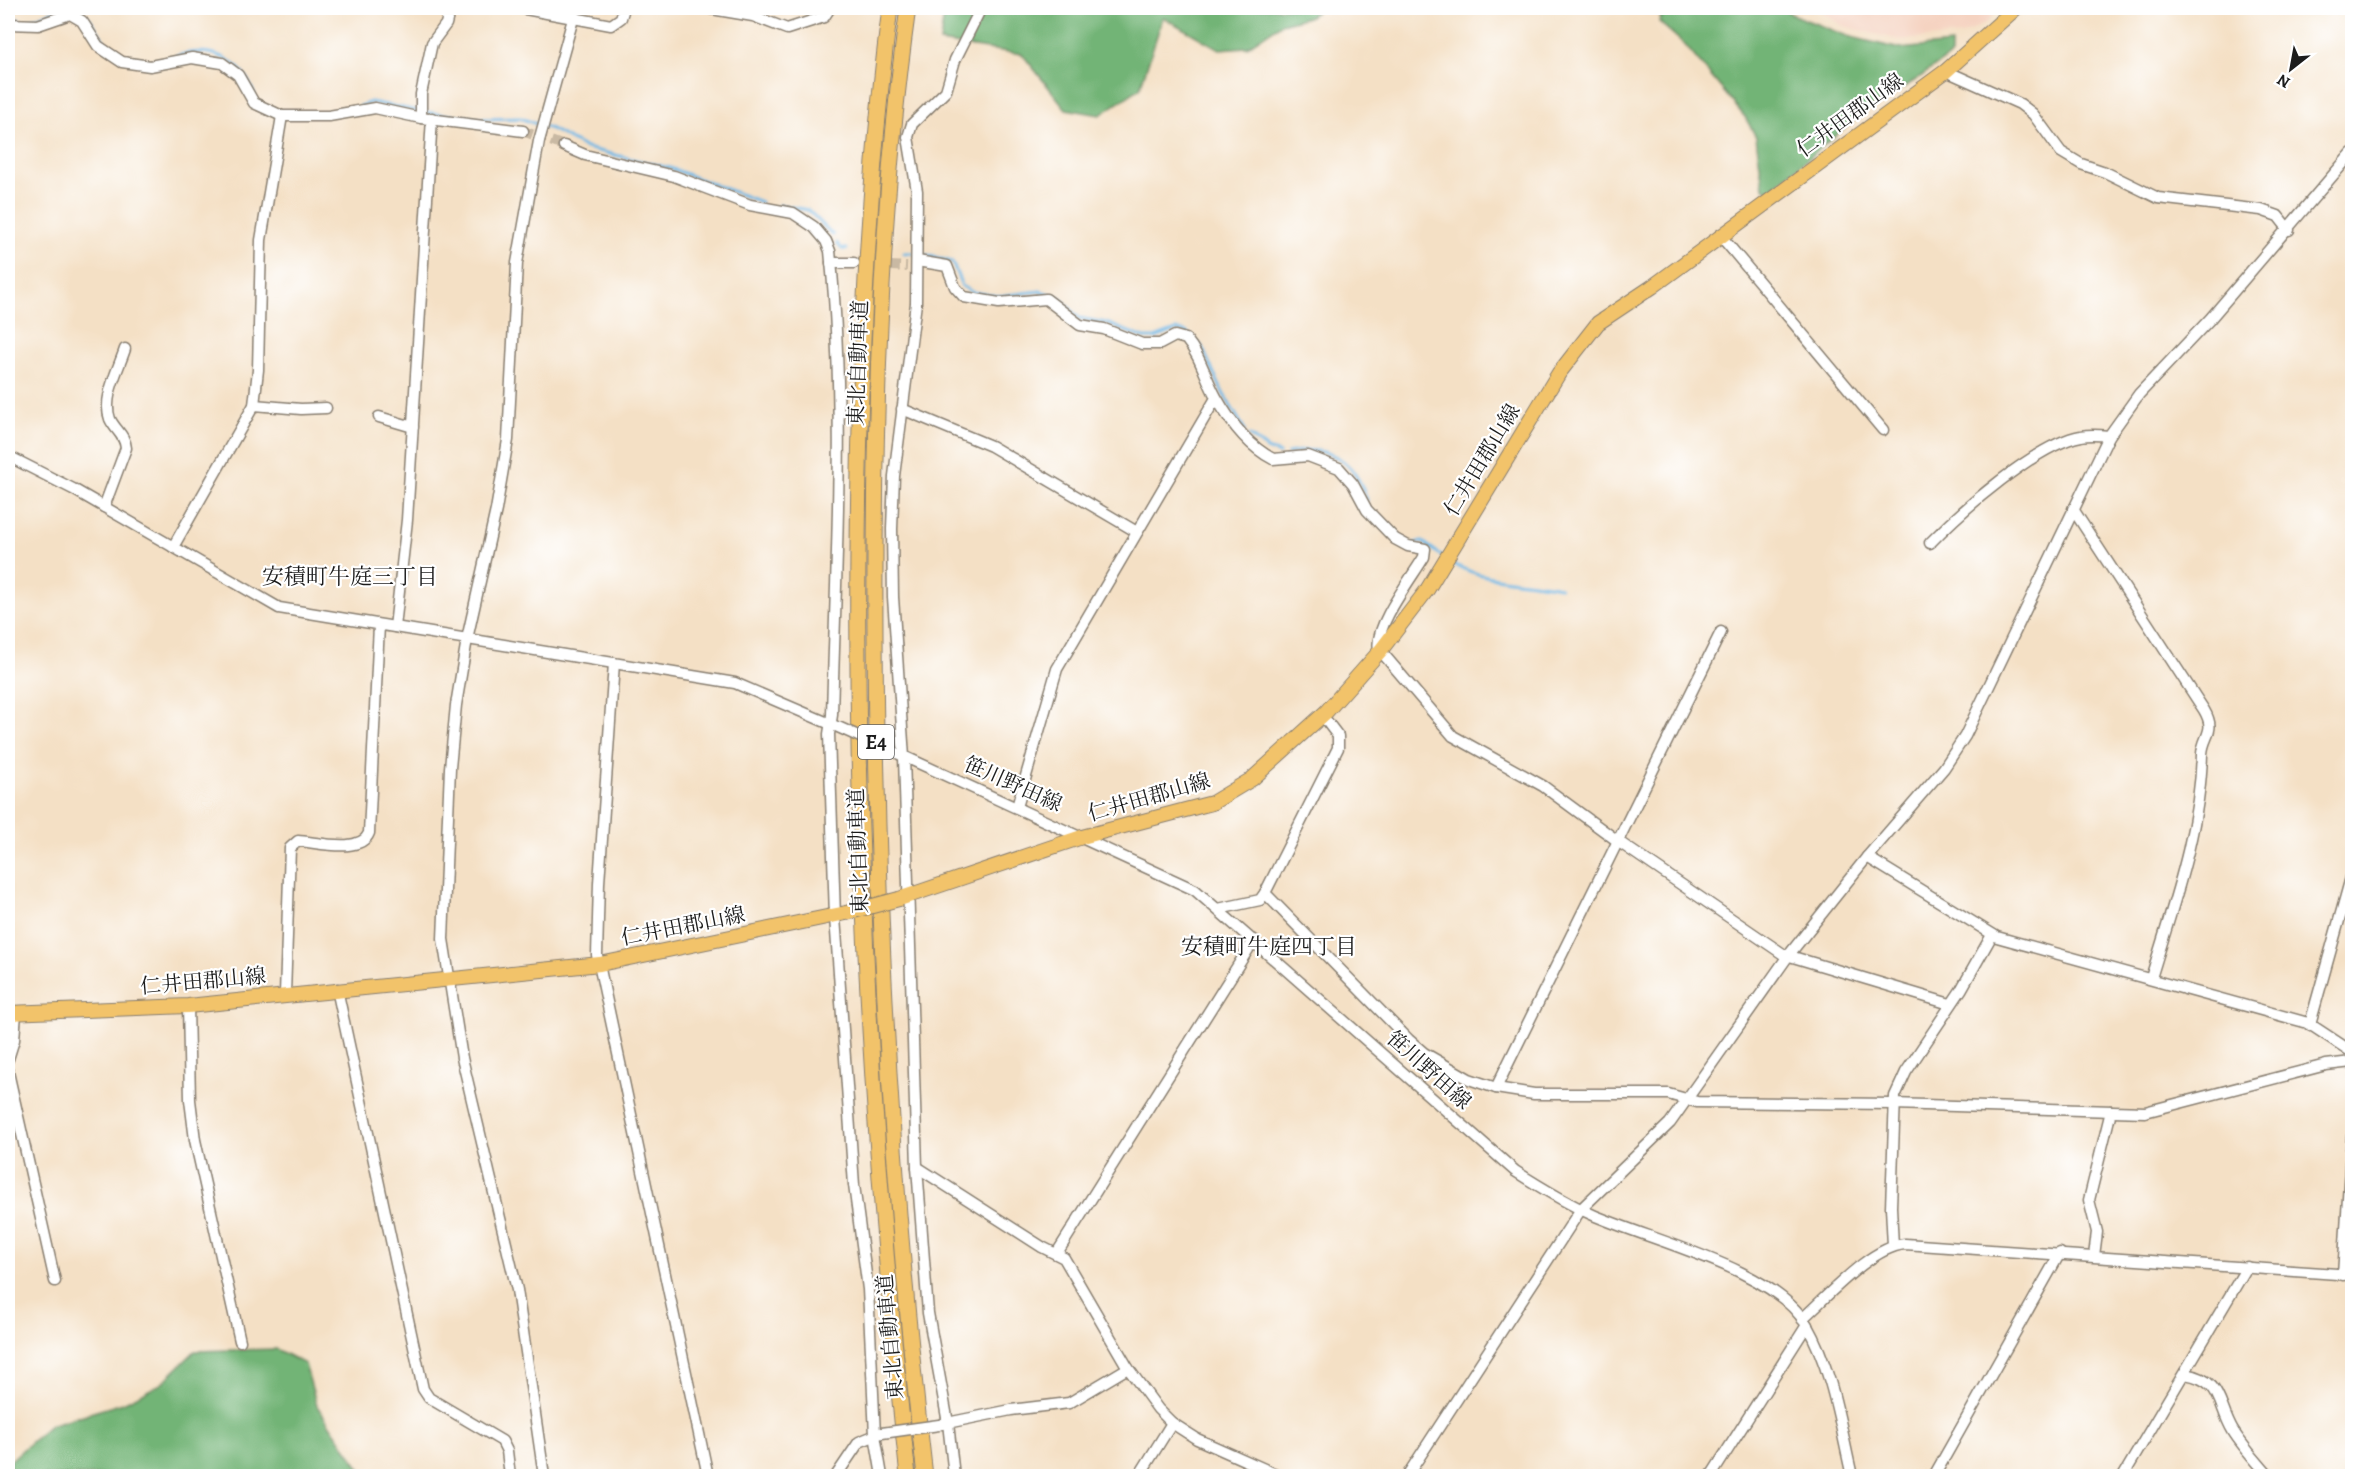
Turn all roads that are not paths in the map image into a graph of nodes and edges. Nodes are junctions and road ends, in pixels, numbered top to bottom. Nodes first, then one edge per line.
1 (450, 8) edge
2 (520, 8) edge
3 (624, 8) edge
4 (706, 8) edge
5 (830, 8) edge
6 (890, 8) edge
7 (908, 8) edge
8 (981, 8) edge
9 (2016, 8) edge
10 (575, 13) edge
11 (8, 24) edge
12 (1946, 71) junction
13 (282, 116) junction
14 (426, 118) junction
15 (523, 131) tunnel mouth
16 (564, 146) tunnel mouth
17 (2352, 153) edge
18 (2289, 230) junction
19 (1720, 235) junction
20 (831, 263) junction
21 (854, 263) tunnel mouth
22 (914, 265) junction
23 (125, 348) dead end
24 (1216, 398) junction
25 (254, 405) junction
26 (326, 408) dead end
27 (902, 409) junction
28 (380, 417) dead end
29 (413, 427) junction
30 (1883, 430) dead end
31 (2109, 436) junction
32 (8, 456) edge
33 (104, 507) junction
34 (2073, 509) junction
35 (1137, 532) junction
36 (1930, 543) dead end
37 (173, 547) junction
38 (379, 624) junction
39 (395, 627) junction
40 (1721, 632) dead end
41 (467, 639) junction
42 (1382, 650) junction
43 (614, 663) junction
44 (1323, 715) junction
45 (834, 726) junction
46 (900, 755) junction
47 (1017, 807) junction
48 (1082, 837) junction
49 (1619, 842) junction
50 (1867, 857) junction
51 (2352, 874) edge
52 (1265, 894) junction
53 (903, 897) junction
54 (1218, 909) junction
55 (840, 915) junction
56 (1992, 935) junction
57 (1254, 940) junction
58 (1788, 956) junction
59 (600, 964) junction
60 (2151, 978) junction
61 (448, 980) junction
62 (337, 989) junction
63 (285, 994) junction
64 (1950, 1004) junction
65 (188, 1006) junction
66 (12, 1013) edge
67 (2310, 1024) junction
68 (2352, 1052) edge
69 (8, 1059) edge
70 (2352, 1062) edge
71 (8, 1072) edge
72 (1496, 1088) junction
73 (1688, 1099) junction
74 (1893, 1104) junction
75 (2111, 1111) junction
76 (2352, 1136) edge
77 (917, 1167) junction
78 (1581, 1209) junction
79 (1893, 1246) junction
80 (1057, 1253) junction
81 (2060, 1253) junction
82 (2094, 1256) junction
83 (2247, 1267) junction
84 (2348, 1275) edge
85 (55, 1281) dead end
86 (1805, 1322) junction
87 (240, 1341) dead end
88 (1128, 1368) junction
89 (2185, 1374) junction
90 (1172, 1423) junction
91 (944, 1424) junction
92 (879, 1434) junction
93 (510, 1476) edge
94 (544, 1476) edge
95 (708, 1476) edge
96 (836, 1476) edge
97 (882, 1476) edge
98 (908, 1476) edge
99 (925, 1476) edge
100 (954, 1476) edge
101 (1139, 1476) edge
102 (1280, 1476) edge
103 (1407, 1476) edge
104 (1711, 1476) edge
105 (1852, 1476) edge
106 (1934, 1476) edge
107 (2123, 1476) edge
108 (2269, 1476) edge

1 - 14 street
2 - 10 street
3 - 10 street
4 - 5 street
6 - 98 highway, 東北自動車道 / E4
7 - 99 highway, 東北自動車道 / E4
8 - 22 street
9 - 12 main road, 仁井田郡山線
10 - 41 street
11 - 13 street
12 - 18 street
12 - 19 main road, 仁井田郡山線
13 - 14 street
13 - 25 street
14 - 15 street
14 - 29 street
16 - 20 street
17 - 18 street
18 - 31 street
19 - 30 street
19 - 42 main road, 仁井田郡山線
20 - 21 street
20 - 45 street
22 - 24 street
22 - 27 street
23 - 33 street
24 - 35 street
24 - 42 street
25 - 26 street
25 - 37 street
27 - 35 street
27 - 46 street
28 - 29 street
29 - 39 street
31 - 34 street
31 - 36 street
32 - 33 street, 笹川野田線
33 - 37 street, 笹川野田線
34 - 50 street
34 - 60 street
35 - 47 street
37 - 38 street, 笹川野田線
38 - 39 street, 笹川野田線
38 - 63 street
39 - 41 street, 笹川野田線
40 - 49 street
41 - 43 street, 笹川野田線
41 - 61 street
42 - 44 main road, 仁井田郡山線
42 - 49 street
43 - 45 street, 笹川野田線
43 - 59 street
44 - 48 main road, 仁井田郡山線
44 - 52 street
45 - 46 street, 笹川野田線, bridge
45 - 55 street
46 - 47 street, 笹川野田線
46 - 53 street
47 - 48 street, 笹川野田線
48 - 53 main road, 仁井田郡山線
48 - 54 street, 笹川野田線
49 - 58 street
49 - 72 street
50 - 56 street
50 - 58 street
51 - 67 street
52 - 54 street
52 - 72 street
53 - 55 main road, 仁井田郡山線, bridge
53 - 77 street
54 - 57 street, 笹川野田線
55 - 59 main road, 仁井田郡山線
55 - 92 street
56 - 60 street
56 - 64 street
57 - 78 street, 笹川野田線
57 - 80 street
58 - 64 street
58 - 73 street
59 - 61 main road, 仁井田郡山線
59 - 95 street
60 - 67 street
61 - 62 main road, 仁井田郡山線
61 - 94 street
62 - 63 main road, 仁井田郡山線
62 - 93 street
63 - 65 main road, 仁井田郡山線
64 - 74 street
65 - 66 main road, 仁井田郡山線
65 - 87 street
66 - 69 street
67 - 68 street
70 - 75 street
71 - 85 street
72 - 73 street
73 - 74 street
73 - 78 street
74 - 75 street
74 - 79 street
75 - 82 street
76 - 84 street
77 - 80 street
77 - 91 street
78 - 86 street, 笹川野田線
78 - 103 street
79 - 81 street
79 - 86 street
80 - 88 street
81 - 82 street
81 - 106 street
82 - 83 street
83 - 84 street
83 - 89 street
86 - 104 street
86 - 105 street, 笹川野田線
88 - 90 street
88 - 91 street
89 - 107 street
89 - 108 street
90 - 101 street
90 - 102 street
91 - 92 street, bridge
91 - 100 street
92 - 96 street
92 - 97 street

